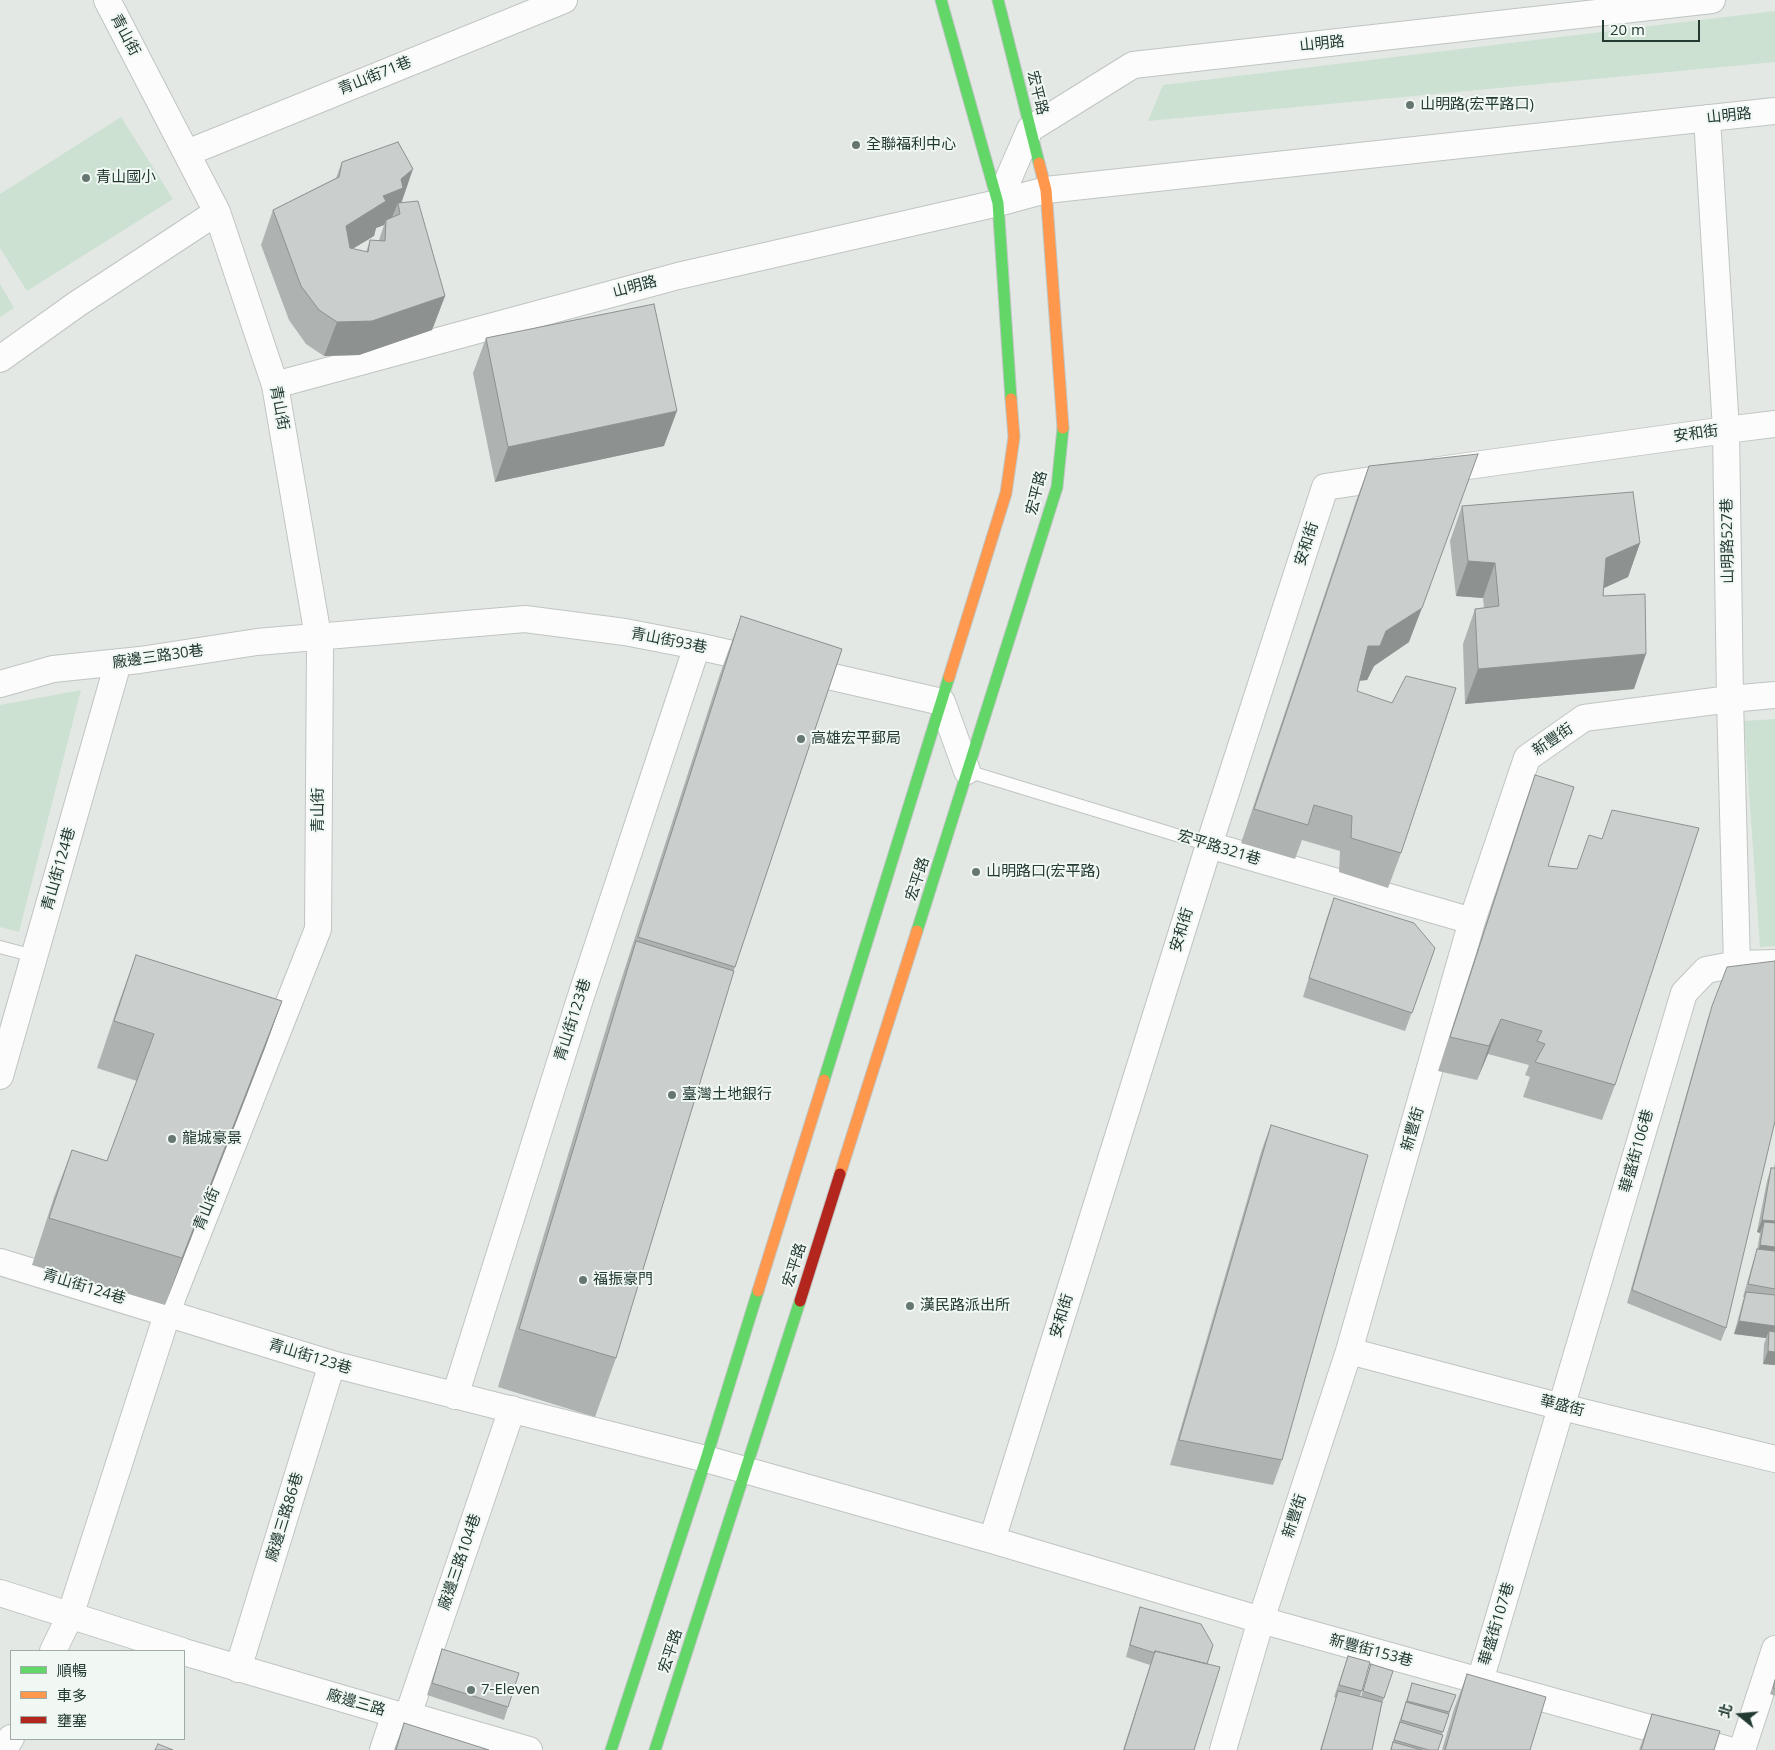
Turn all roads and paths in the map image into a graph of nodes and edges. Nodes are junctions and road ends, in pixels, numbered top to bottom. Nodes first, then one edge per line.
1 (106, 0) edge
2 (941, 0) edge
3 (998, 0) edge
4 (1712, 0) edge
5 (559, 1) edge
6 (1775, 111) edge
7 (1707, 118) junction
8 (1030, 129) junction
9 (187, 153) junction
10 (1046, 190) junction
11 (998, 203) junction
12 (217, 212) junction
13 (0, 359) edge
14 (275, 385) junction
15 (1775, 424) edge
16 (1726, 430) junction
17 (318, 636) junction
18 (697, 646) junction
19 (118, 663) junction
20 (0, 684) edge
21 (1775, 695) edge
22 (1730, 699) junction
23 (942, 702) junction
24 (968, 771) junction
25 (1209, 845) junction
26 (1472, 922) junction
27 (0, 947) edge
28 (34, 956) junction
29 (1775, 963) edge
30 (1737, 964) junction
31 (0, 1076) edge
32 (0, 1262) edge
33 (167, 1312) junction
34 (1350, 1351) junction
35 (332, 1364) junction
36 (455, 1396) junction
37 (1562, 1407) junction
38 (512, 1409) junction
39 (706, 1459) junction
40 (1775, 1459) edge
41 (746, 1470) junction
42 (992, 1540) junction
43 (0, 1593) edge
44 (70, 1616) junction
45 (1261, 1620) junction
46 (1775, 1648) edge
47 (53, 1650) edge
48 (180, 1650) edge
49 (185, 1652) edge
50 (238, 1669) junction
51 (1480, 1681) junction
52 (401, 1715) junction
53 (10, 1740) edge
54 (3, 1750) edge
55 (383, 1750) edge
56 (529, 1750) edge
57 (611, 1750) edge
58 (655, 1750) edge
59 (1223, 1750) edge
60 (1729, 1750) edge
61 (1742, 1750) edge

1 - 9 street, 青山街
2 - 11 street, 宏平路
3 - 8 street, 宏平路
4 - 8 street, 山明路
5 - 9 street, 青山街71巷
6 - 7 street, 山明路
7 - 10 street, 山明路
7 - 16 street, 山明路527巷
8 - 10 street, 宏平路
8 - 11 street
9 - 12 street, 青山街
10 - 11 street, 山明路
10 - 24 street, 宏平路
11 - 14 street, 山明路
11 - 23 street, 宏平路
12 - 13 street
12 - 14 street, 青山街
14 - 17 street, 青山街
15 - 16 street, 安和街
16 - 22 street, 山明路527巷
16 - 25 street, 安和街
17 - 18 street, 青山街93巷
17 - 19 street, 廠邊三路30巷
17 - 33 street, 青山街
18 - 23 street, 青山街93巷
18 - 36 street, 青山街123巷
19 - 20 street, 廠邊三路30巷
19 - 28 street, 青山街124巷
21 - 22 street, 新豐街
22 - 26 street, 新豐街
22 - 30 street, 山明路527巷
23 - 24 street
23 - 39 street, 宏平路
24 - 25 lane, 宏平路321巷
24 - 41 street, 宏平路
25 - 26 street, 宏平路321巷
25 - 42 street, 安和街
26 - 34 street, 新豐街
27 - 28 lane
28 - 31 street, 青山街124巷
29 - 30 street, 華盛街106巷
30 - 37 street, 華盛街106巷
32 - 33 street, 青山街124巷
33 - 35 street, 青山街123巷
33 - 44 street, 青山街
34 - 37 street, 華盛街
34 - 45 street, 新豐街
35 - 36 street, 青山街123巷
35 - 50 street, 廠邊三路86巷
36 - 38 street, 青山街123巷
37 - 40 street, 華盛街
37 - 51 street, 華盛街107巷
38 - 39 street, 青山街123巷
38 - 52 street, 廠邊三路104巷
39 - 41 street, 青山街123巷
39 - 57 street, 宏平路
41 - 42 street, 青山街123巷
41 - 58 street, 宏平路
42 - 45 street
43 - 44 street, 廠邊三路
44 - 47 street, 青山街
44 - 48 street, 廠邊三路
45 - 51 street, 新豐街153巷
45 - 59 street, 新豐街
46 - 61 street
49 - 50 street, 廠邊三路
50 - 52 street, 廠邊三路
51 - 60 street, 華盛街107巷
52 - 55 street, 廠邊三路104巷
52 - 56 street, 廠邊三路
53 - 54 street

